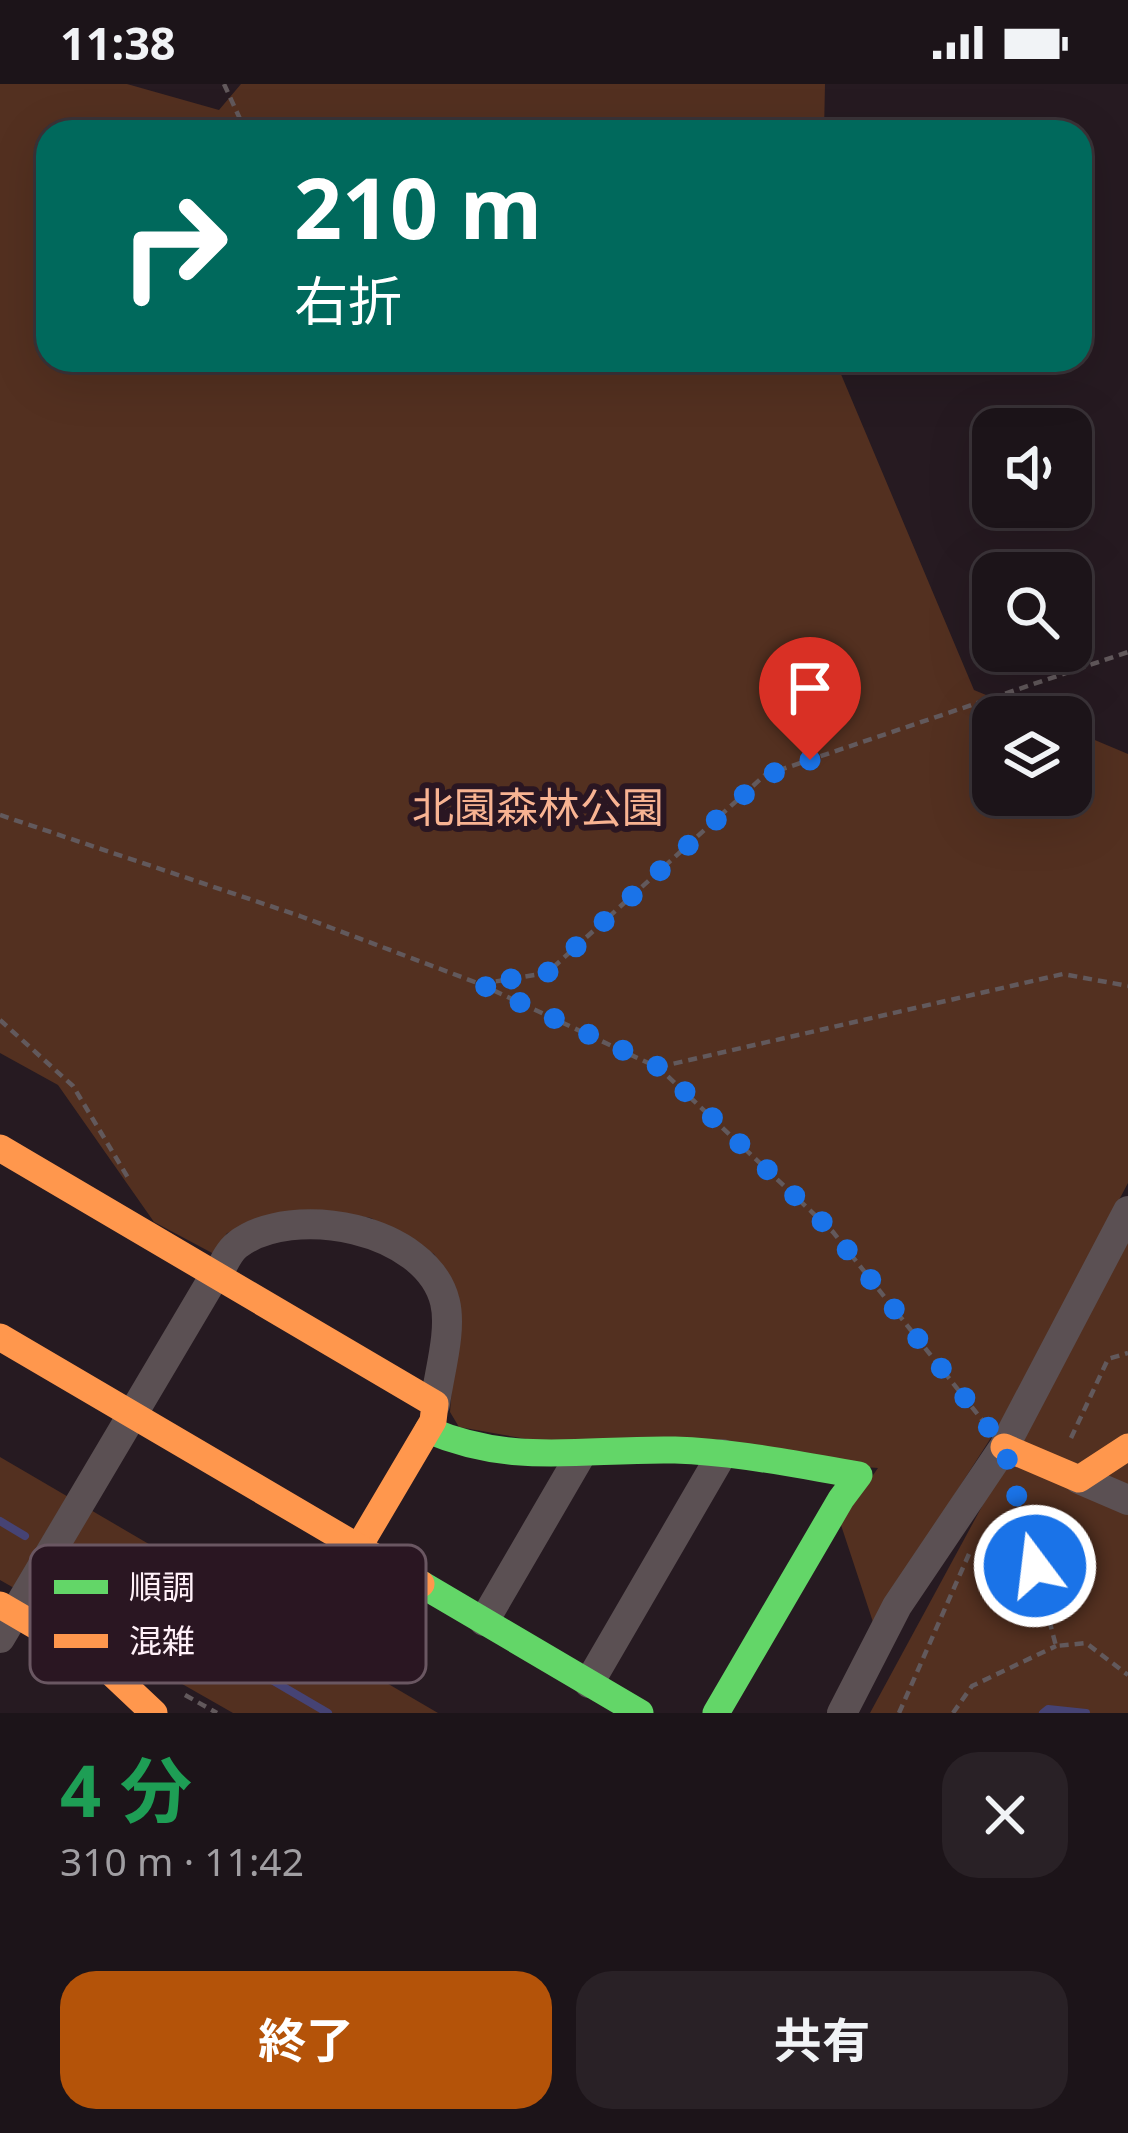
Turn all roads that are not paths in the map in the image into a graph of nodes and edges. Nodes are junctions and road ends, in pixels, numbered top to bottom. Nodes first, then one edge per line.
1 (0, 1148) edge
2 (1128, 1210) edge
3 (216, 1276) junction
4 (0, 1336) edge
5 (133, 1414) junction
6 (432, 1417) junction
7 (1004, 1447) junction
8 (1128, 1448) edge
9 (722, 1454) junction
10 (580, 1456) junction
11 (1079, 1479) junction
12 (1128, 1500) edge
13 (51, 1545) edge
14 (353, 1545) edge
15 (360, 1545) edge
16 (30, 1578) edge
17 (426, 1587) edge
18 (5, 1618) edge
19 (484, 1621) junction
20 (126, 1683) edge
21 (589, 1683) junction
22 (154, 1713) edge
23 (640, 1713) edge
24 (716, 1713) edge
25 (842, 1713) edge

1 - 3 street
2 - 7 street
3 - 5 street
3 - 6 street
3 - 6 street
4 - 5 street
5 - 13 street
5 - 14 street
6 - 10 street
6 - 15 street
7 - 11 street
7 - 25 street
8 - 11 street
9 - 10 street
9 - 21 street
9 - 24 street
10 - 19 street
11 - 12 street
16 - 18 street
17 - 19 street
19 - 21 street
20 - 22 street
21 - 23 street

